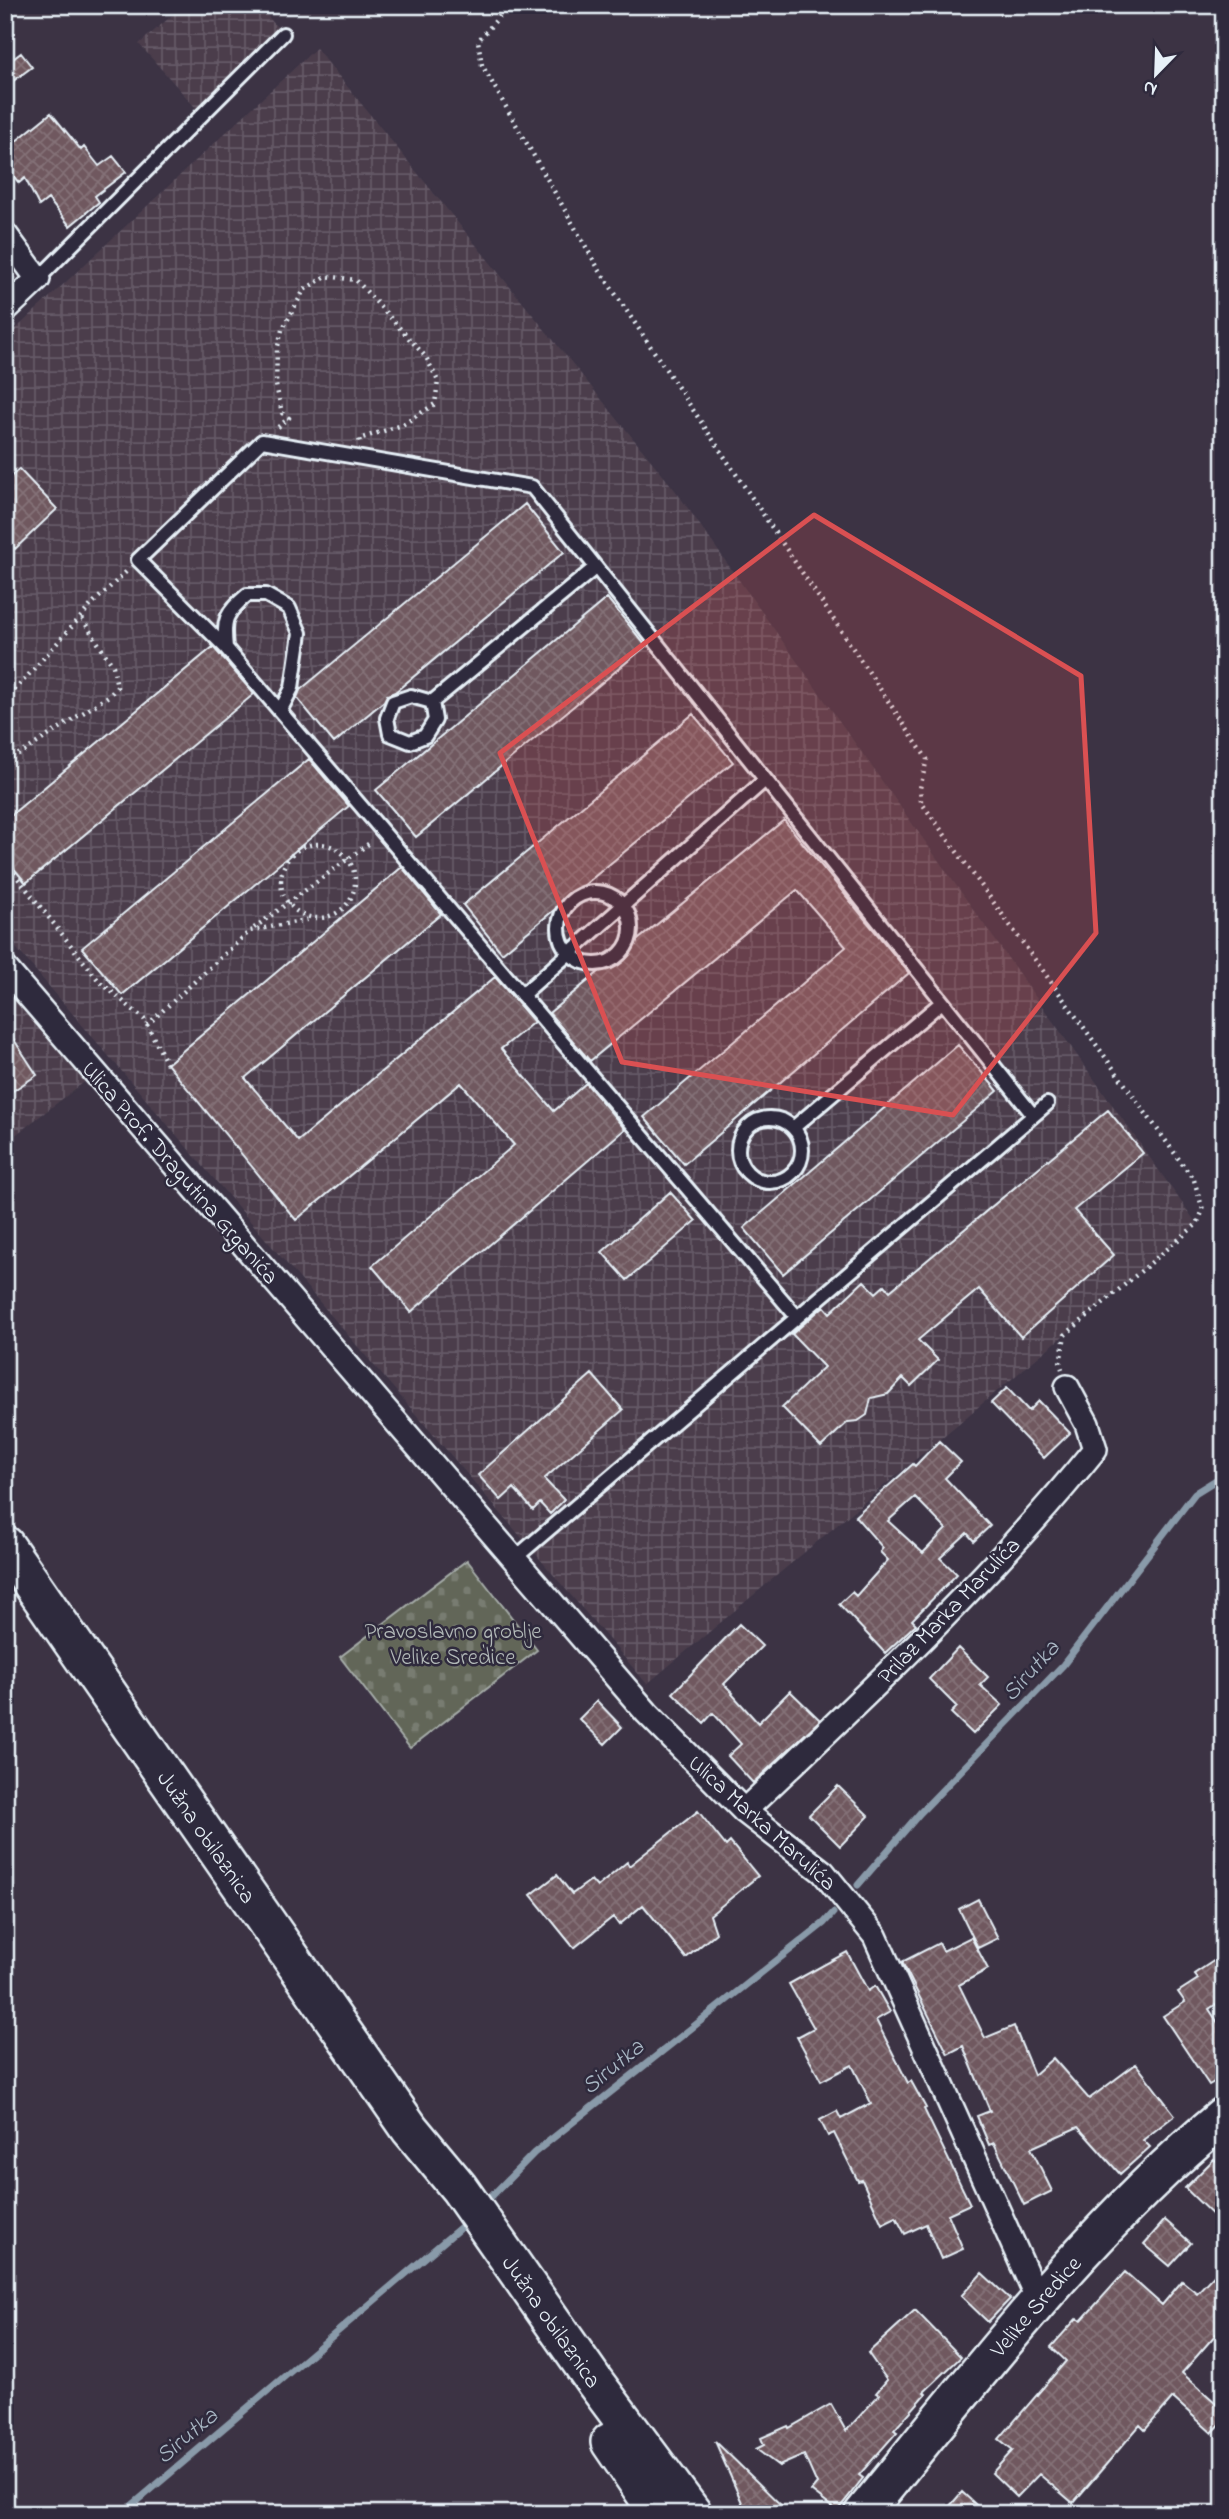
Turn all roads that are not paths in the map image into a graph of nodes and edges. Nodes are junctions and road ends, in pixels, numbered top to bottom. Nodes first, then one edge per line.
1 (283, 34) dead end
2 (5, 234) edge
3 (38, 279) junction
4 (5, 310) edge
5 (596, 566) junction
6 (226, 648) junction
7 (432, 702) dead end
8 (280, 711) junction
9 (765, 780) junction
10 (623, 905) junction
11 (569, 953) junction
12 (5, 968) edge
13 (522, 995) junction
14 (943, 1002) junction
15 (1047, 1104) dead end
16 (1033, 1115) junction
17 (793, 1128) junction
18 (797, 1317) junction
19 (357, 1376) joint
20 (1067, 1387) road end
21 (5, 1545) edge
22 (514, 1559) junction
23 (744, 1811) junction
24 (1224, 2116) edge
25 (410, 2129) junction
26 (1039, 2302) junction
27 (659, 2514) edge
28 (693, 2514) edge
29 (863, 2514) edge

1 - 3 lane
2 - 3 street
3 - 4 street
5 - 6 lane
5 - 7 lane
5 - 9 lane
6 - 8 lane
6 - 8 lane
8 - 13 lane
9 - 10 lane
9 - 14 lane
10 - 11 lane
10 - 11 lane
10 - 11 lane
11 - 13 lane
12 - 19 street, Ulica Prof. Dragutina Grganića
13 - 18 lane
14 - 16 lane
14 - 17 lane
15 - 16 lane
16 - 18 lane
17 - 17 lane
18 - 22 lane
19 - 22 street, Ulica Marka Marulića
20 - 23 street, Prilaz Marka Marulića
21 - 25 main road, Južna obilaznica
22 - 23 street, Ulica Marka Marulića
23 - 26 street, Ulica Marka Marulića
24 - 26 main road, Velike Sredice
25 - 27 main road, Južna obilaznica
25 - 28 main road, Južna obilaznica
26 - 29 main road, Velike Sredice

